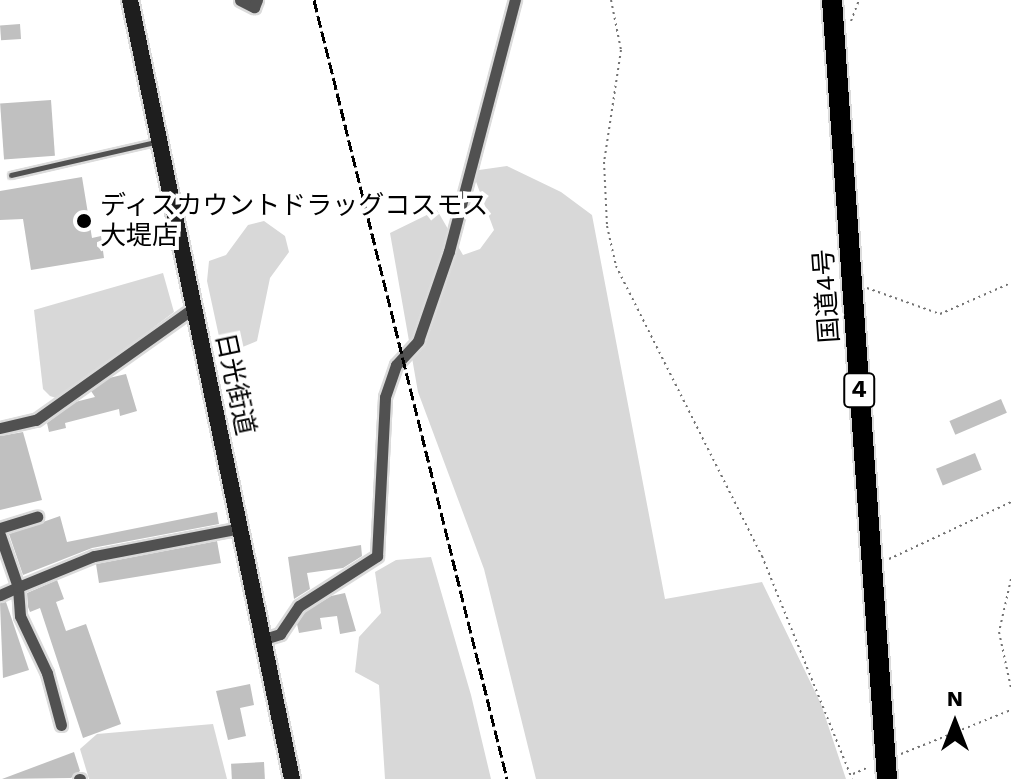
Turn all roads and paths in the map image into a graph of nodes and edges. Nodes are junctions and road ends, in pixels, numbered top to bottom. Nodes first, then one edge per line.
1 (130, 0) edge
2 (240, 0) edge
3 (257, 0) edge
4 (515, 0) edge
5 (611, 0) edge
6 (832, 0) edge
7 (160, 141) junction
8 (11, 175) dead end
9 (1011, 283) edge
10 (852, 286) junction
11 (195, 307) junction
12 (0, 428) edge
13 (1011, 502) edge
14 (37, 517) dead end
15 (0, 528) edge
16 (241, 528) junction
17 (0, 535) edge
18 (872, 567) junction
19 (1011, 579) edge
20 (18, 587) junction
21 (0, 595) edge
22 (264, 639) junction
23 (1011, 688) edge
24 (1011, 710) edge
25 (61, 725) dead end
26 (887, 770) edge
27 (850, 775) junction
28 (292, 779) edge
29 (852, 779) edge

1 - 7 main road, 日光街道
2 - 3 street
4 - 22 street
5 - 27 path
6 - 10 highway, 国道4号 / 4
7 - 8 lane
7 - 11 main road, 日光街道
9 - 10 path
10 - 18 highway, 国道4号 / 4
11 - 12 street
11 - 16 main road, 日光街道
13 - 18 path
14 - 15 street
16 - 20 street
16 - 22 main road, 日光街道
17 - 20 street
18 - 26 highway, 国道4号 / 4
19 - 23 path
20 - 21 street
20 - 25 street
22 - 28 main road, 日光街道
24 - 26 path
26 - 27 path
27 - 29 path

